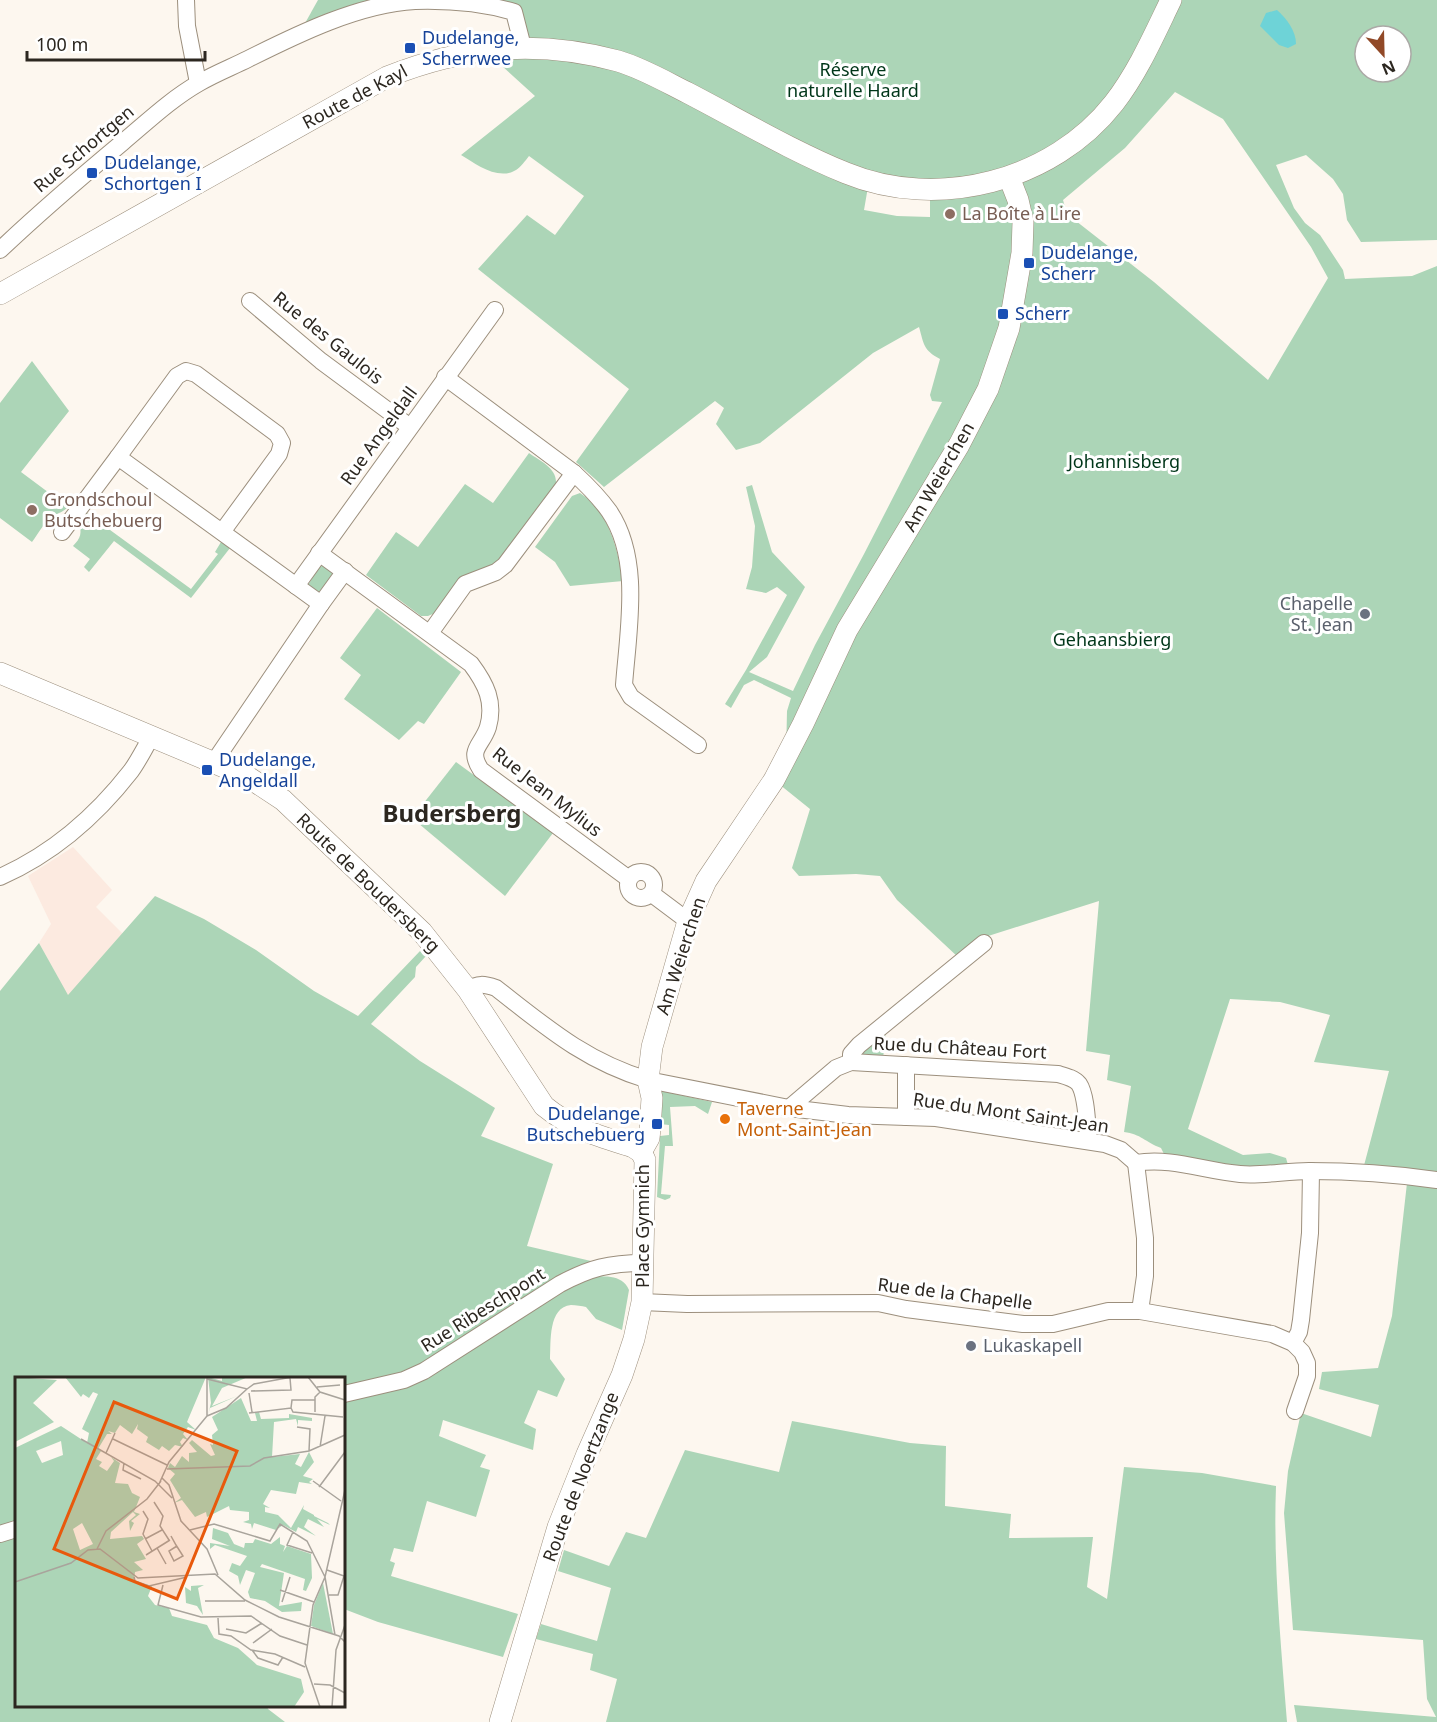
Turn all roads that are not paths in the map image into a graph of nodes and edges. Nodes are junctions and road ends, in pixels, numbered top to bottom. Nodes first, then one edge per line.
1 (186, 0) edge
2 (1171, 0) edge
3 (523, 47) junction
4 (198, 83) junction
5 (1009, 177) junction
6 (0, 250) edge
7 (0, 294) edge
8 (250, 301) dead end
9 (495, 309) dead end
10 (445, 377) junction
11 (410, 427) junction
12 (118, 457) junction
13 (574, 473) junction
14 (62, 532) dead end
15 (222, 532) junction
16 (320, 553) junction
17 (345, 571) junction
18 (296, 586) junction
19 (321, 604) junction
20 (430, 633) junction
21 (0, 673) edge
22 (153, 736) junction
23 (698, 745) dead end
24 (214, 762) junction
25 (0, 877) edge
26 (688, 921) junction
27 (984, 943) dead end
28 (468, 990) junction
29 (850, 1062) junction
30 (906, 1065) junction
31 (648, 1080) junction
32 (789, 1108) junction
33 (906, 1117) junction
34 (1089, 1141) junction
35 (637, 1150) junction
36 (1136, 1163) junction
37 (1311, 1171) junction
38 (1437, 1180) edge
39 (644, 1263) junction
40 (642, 1302) junction
41 (1140, 1311) junction
42 (1293, 1343) junction
43 (345, 1394) edge
44 (1295, 1411) dead end
45 (15, 1529) edge
46 (0, 1534) edge
47 (500, 1722) edge

1 - 4 street
2 - 5 main road, Route de Kayl
3 - 4 street, Rue Schortgen
3 - 5 main road, Route de Kayl
3 - 7 main road, Route de Kayl
4 - 6 street, Rue Schortgen
5 - 26 main road, Am Weierchen
8 - 11 street, Rue des Gaulois
9 - 10 street, Rue Angeldall
10 - 11 street, Rue Angeldall
10 - 13 street
11 - 16 street, Rue Angeldall
12 - 14 street
12 - 15 street
12 - 15 street
13 - 20 street
13 - 23 street
15 - 18 street
16 - 17 street, Rue Jean Mylius
16 - 18 street, Rue Angeldall
17 - 19 street
17 - 20 street, Rue Jean Mylius
18 - 19 street
19 - 24 street
20 - 26 street, Rue Jean Mylius
21 - 22 main road, Route de Boudersberg
22 - 24 main road, Route de Boudersberg
22 - 25 street
24 - 28 main road, Route de Boudersberg
26 - 31 main road, Am Weierchen
27 - 29 street, Rue du Château Fort
28 - 31 street, Rue du Mont Saint-Jean
28 - 35 main road, Route de Boudersberg
29 - 30 street, Rue du Château Fort
29 - 32 street, Rue du Château Fort
30 - 33 street
30 - 34 street, Rue du Château Fort
31 - 32 street, Rue du Mont Saint-Jean
31 - 35 main road, Place Gymnich
32 - 33 street, Rue du Mont Saint-Jean
33 - 34 street, Rue du Mont Saint-Jean
34 - 36 street, Rue du Mont Saint-Jean
35 - 39 main road, Place Gymnich
36 - 37 street
36 - 41 street
37 - 38 street
37 - 42 street
39 - 40 main road, Place Gymnich
39 - 43 street, Rue Ribeschpont
40 - 41 street, Rue de la Chapelle
40 - 47 main road, Route de Noertzange
41 - 42 street, Rue de la Chapelle
42 - 44 street
45 - 46 street

